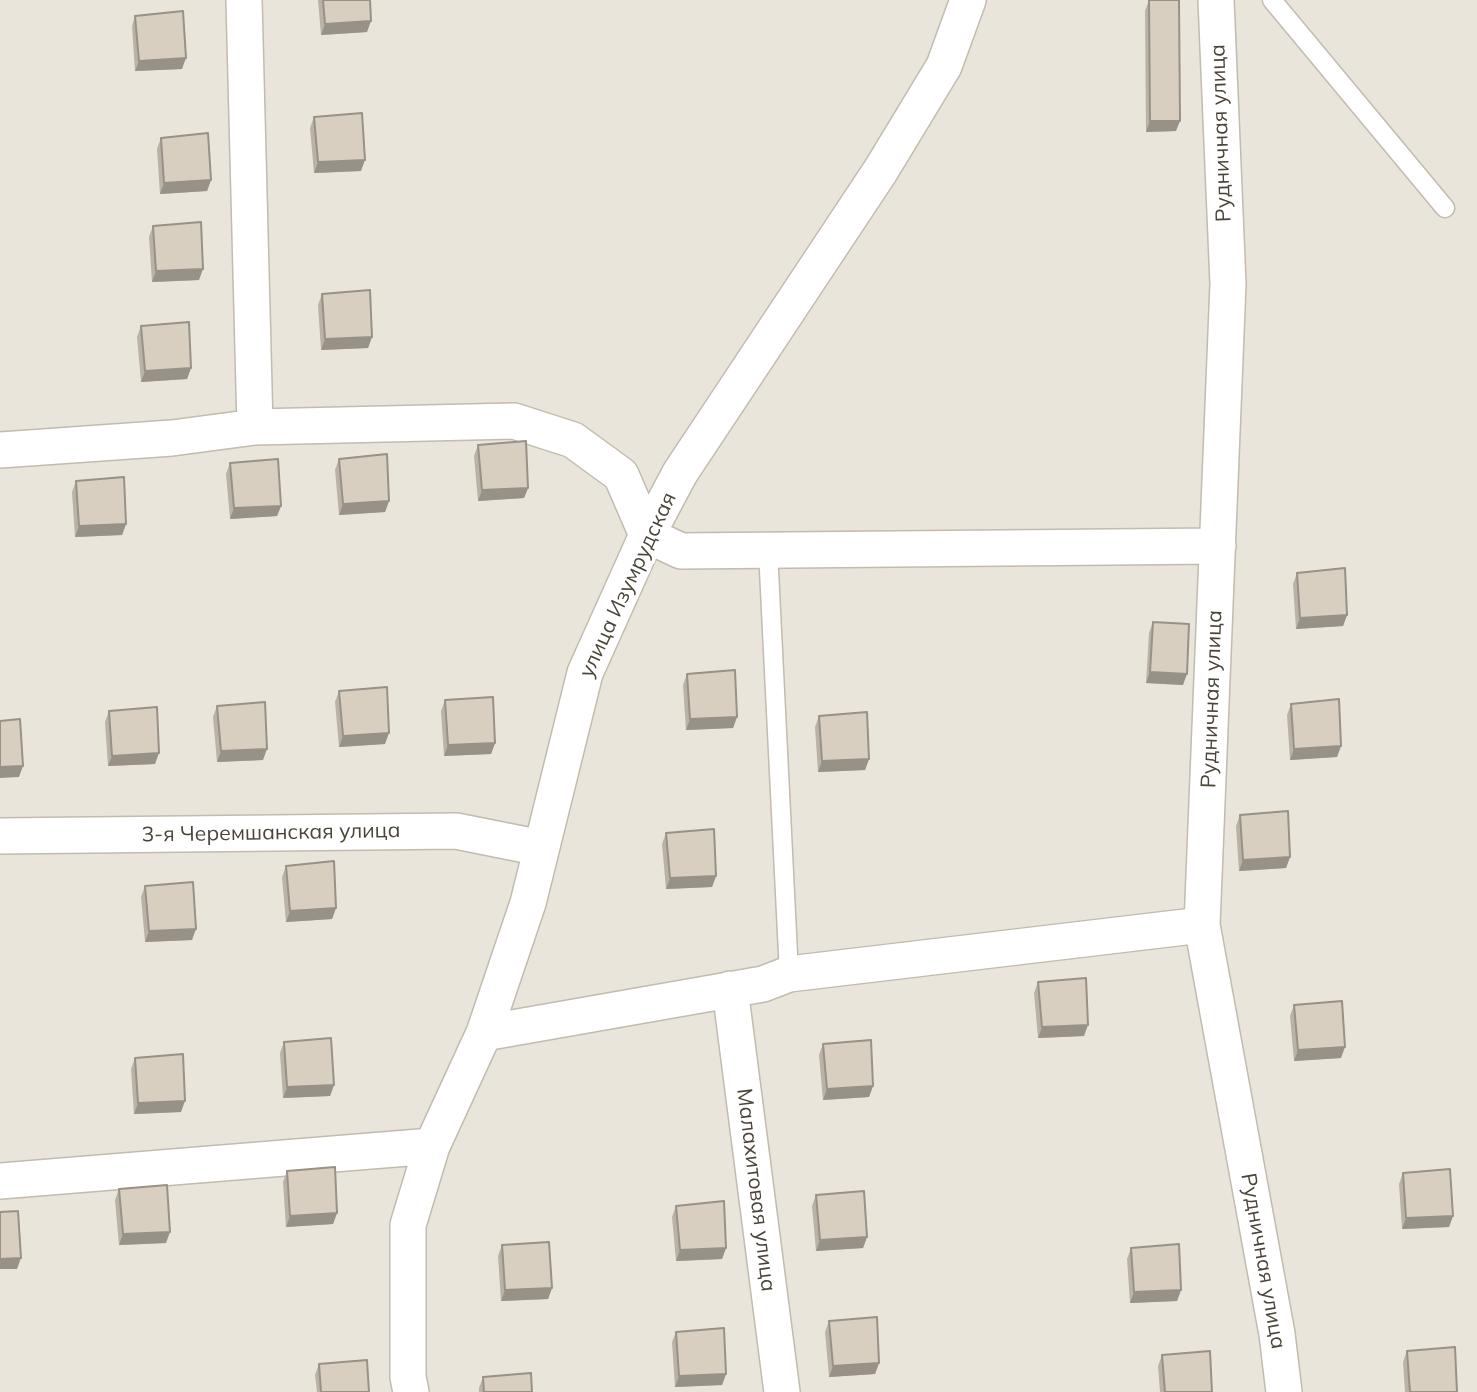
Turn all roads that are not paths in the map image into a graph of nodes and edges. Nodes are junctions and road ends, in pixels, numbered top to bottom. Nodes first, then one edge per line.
1 (244, 0) edge
2 (968, 0) edge
3 (1216, 0) edge
4 (1272, 0) edge
5 (1445, 208) dead end
6 (255, 427) junction
7 (0, 450) edge
8 (647, 535) junction
9 (1218, 546) junction
10 (768, 550) junction
11 (0, 836) edge
12 (541, 848) junction
13 (1202, 925) junction
14 (789, 974) junction
15 (730, 989) junction
16 (484, 1033) junction
17 (432, 1146) junction
18 (0, 1181) edge
19 (411, 1392) edge
20 (782, 1392) edge
21 (1284, 1392) edge

1 - 6 street
2 - 8 street, улица Изумрудская
3 - 9 street, Рудничная улица
4 - 5 lane
6 - 7 street
6 - 8 street
8 - 10 street
8 - 12 street, улица Изумрудская
9 - 10 street
9 - 13 street, Рудничная улица
10 - 14 lane
11 - 12 street, 3-я Черемшанская улица
12 - 16 street, улица Изумрудская
13 - 14 street
13 - 21 street, Рудничная улица
14 - 15 street
15 - 16 street
15 - 20 street, Малахитовая улица
16 - 17 street, улица Изумрудская
17 - 18 street
17 - 19 street, улица Изумрудская

